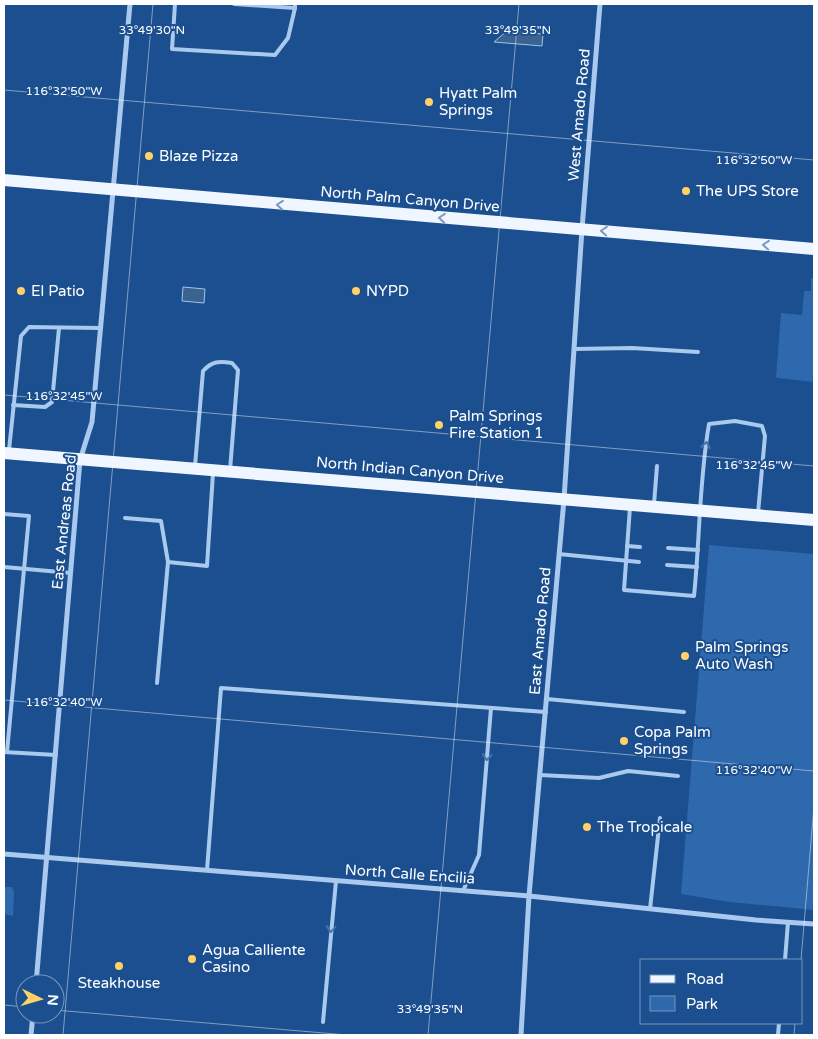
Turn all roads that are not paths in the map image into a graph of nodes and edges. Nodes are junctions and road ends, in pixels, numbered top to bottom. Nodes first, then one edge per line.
1 (130, 4) edge
2 (175, 4) edge
3 (234, 4) edge
4 (600, 4) edge
5 (295, 6) edge
6 (4, 180) edge
7 (112, 190) junction
8 (582, 229) junction
9 (814, 249) edge
10 (59, 328) junction
11 (100, 328) junction
12 (574, 349) junction
13 (698, 352) dead end
14 (13, 405) junction
15 (6, 454) edge
16 (80, 460) junction
17 (657, 466) dead end
18 (194, 469) junction
19 (213, 471) junction
20 (230, 472) junction
21 (564, 499) junction
22 (630, 505) junction
23 (654, 507) junction
24 (701, 511) junction
25 (4, 514) edge
26 (758, 515) junction
27 (125, 518) dead end
28 (814, 520) edge
29 (627, 546) junction
30 (640, 546) dead end
31 (668, 548) dead end
32 (698, 550) junction
33 (559, 554) junction
34 (626, 561) junction
35 (168, 562) junction
36 (639, 562) dead end
37 (667, 565) dead end
38 (4, 567) edge
39 (697, 567) junction
40 (24, 568) junction
41 (71, 573) junction
42 (157, 683) dead end
43 (547, 699) junction
44 (491, 708) junction
45 (546, 712) junction
46 (684, 712) dead end
47 (5, 752) edge
48 (56, 755) junction
49 (540, 775) junction
50 (678, 776) dead end
51 (660, 818) dead end
52 (4, 854) edge
53 (47, 858) junction
54 (207, 870) junction
55 (336, 881) junction
56 (462, 891) junction
57 (530, 896) junction
58 (650, 909) junction
59 (788, 922) junction
60 (814, 924) edge
61 (784, 959) edge
62 (37, 974) edge
63 (323, 1022) dead end
64 (521, 1035) edge

1 - 7 street, East Andreas Road
2 - 5 lane
3 - 5 lane
4 - 8 street, West Amado Road
6 - 7 main road, North Palm Canyon Drive
8 -> 7 main road, North Palm Canyon Drive
7 - 11 street, East Andreas Road
9 -> 8 main road, North Palm Canyon Drive
8 - 12 street, East Amado Road
10 - 11 lane
10 - 14 lane
10 - 14 lane
11 - 16 street, East Andreas Road
12 - 13 lane
12 - 21 street, East Amado Road
14 - 15 lane
15 - 16 main road, North Indian Canyon Drive
16 - 18 main road, North Indian Canyon Drive
16 - 41 street, East Andreas Road
17 - 23 lane
18 - 19 main road, North Indian Canyon Drive
18 - 20 lane
19 - 20 main road, North Indian Canyon Drive
19 - 35 lane
20 - 21 main road, North Indian Canyon Drive
21 - 22 main road, North Indian Canyon Drive
21 - 33 street, East Amado Road
22 - 23 main road, North Indian Canyon Drive
22 - 29 lane
23 - 24 main road, North Indian Canyon Drive
24 - 26 main road, North Indian Canyon Drive
24 -> 26 lane
24 - 32 lane
25 - 40 lane
26 - 28 main road, North Indian Canyon Drive
27 - 35 lane
29 - 30 lane
29 - 34 lane
31 - 32 lane
32 - 39 lane
33 - 34 lane
33 - 43 street, East Amado Road
34 - 36 lane
34 - 39 lane
35 - 42 lane
37 - 39 lane
38 - 40 lane
40 - 41 lane
40 - 47 lane
41 - 48 street, East Andreas Road
43 - 45 street, East Amado Road
43 - 46 lane
44 - 45 lane
44 - 54 lane
44 -> 56 lane
45 - 49 street, East Amado Road
47 - 48 lane
48 - 53 street, East Andreas Road
49 - 50 lane
49 - 57 street, East Amado Road
51 - 58 lane
52 - 53 street, North Calle Encilia
53 - 54 street, North Calle Encilia
53 - 62 street, East Andreas Road
54 - 55 street, North Calle Encilia
55 - 56 street, North Calle Encilia
55 -> 63 lane
56 - 57 street, North Calle Encilia
57 - 58 street, North Calle Encilia
57 - 64 street, East Amado Road
58 - 59 street, North Calle Encilia
59 - 60 street, North Calle Encilia
59 - 61 lane

